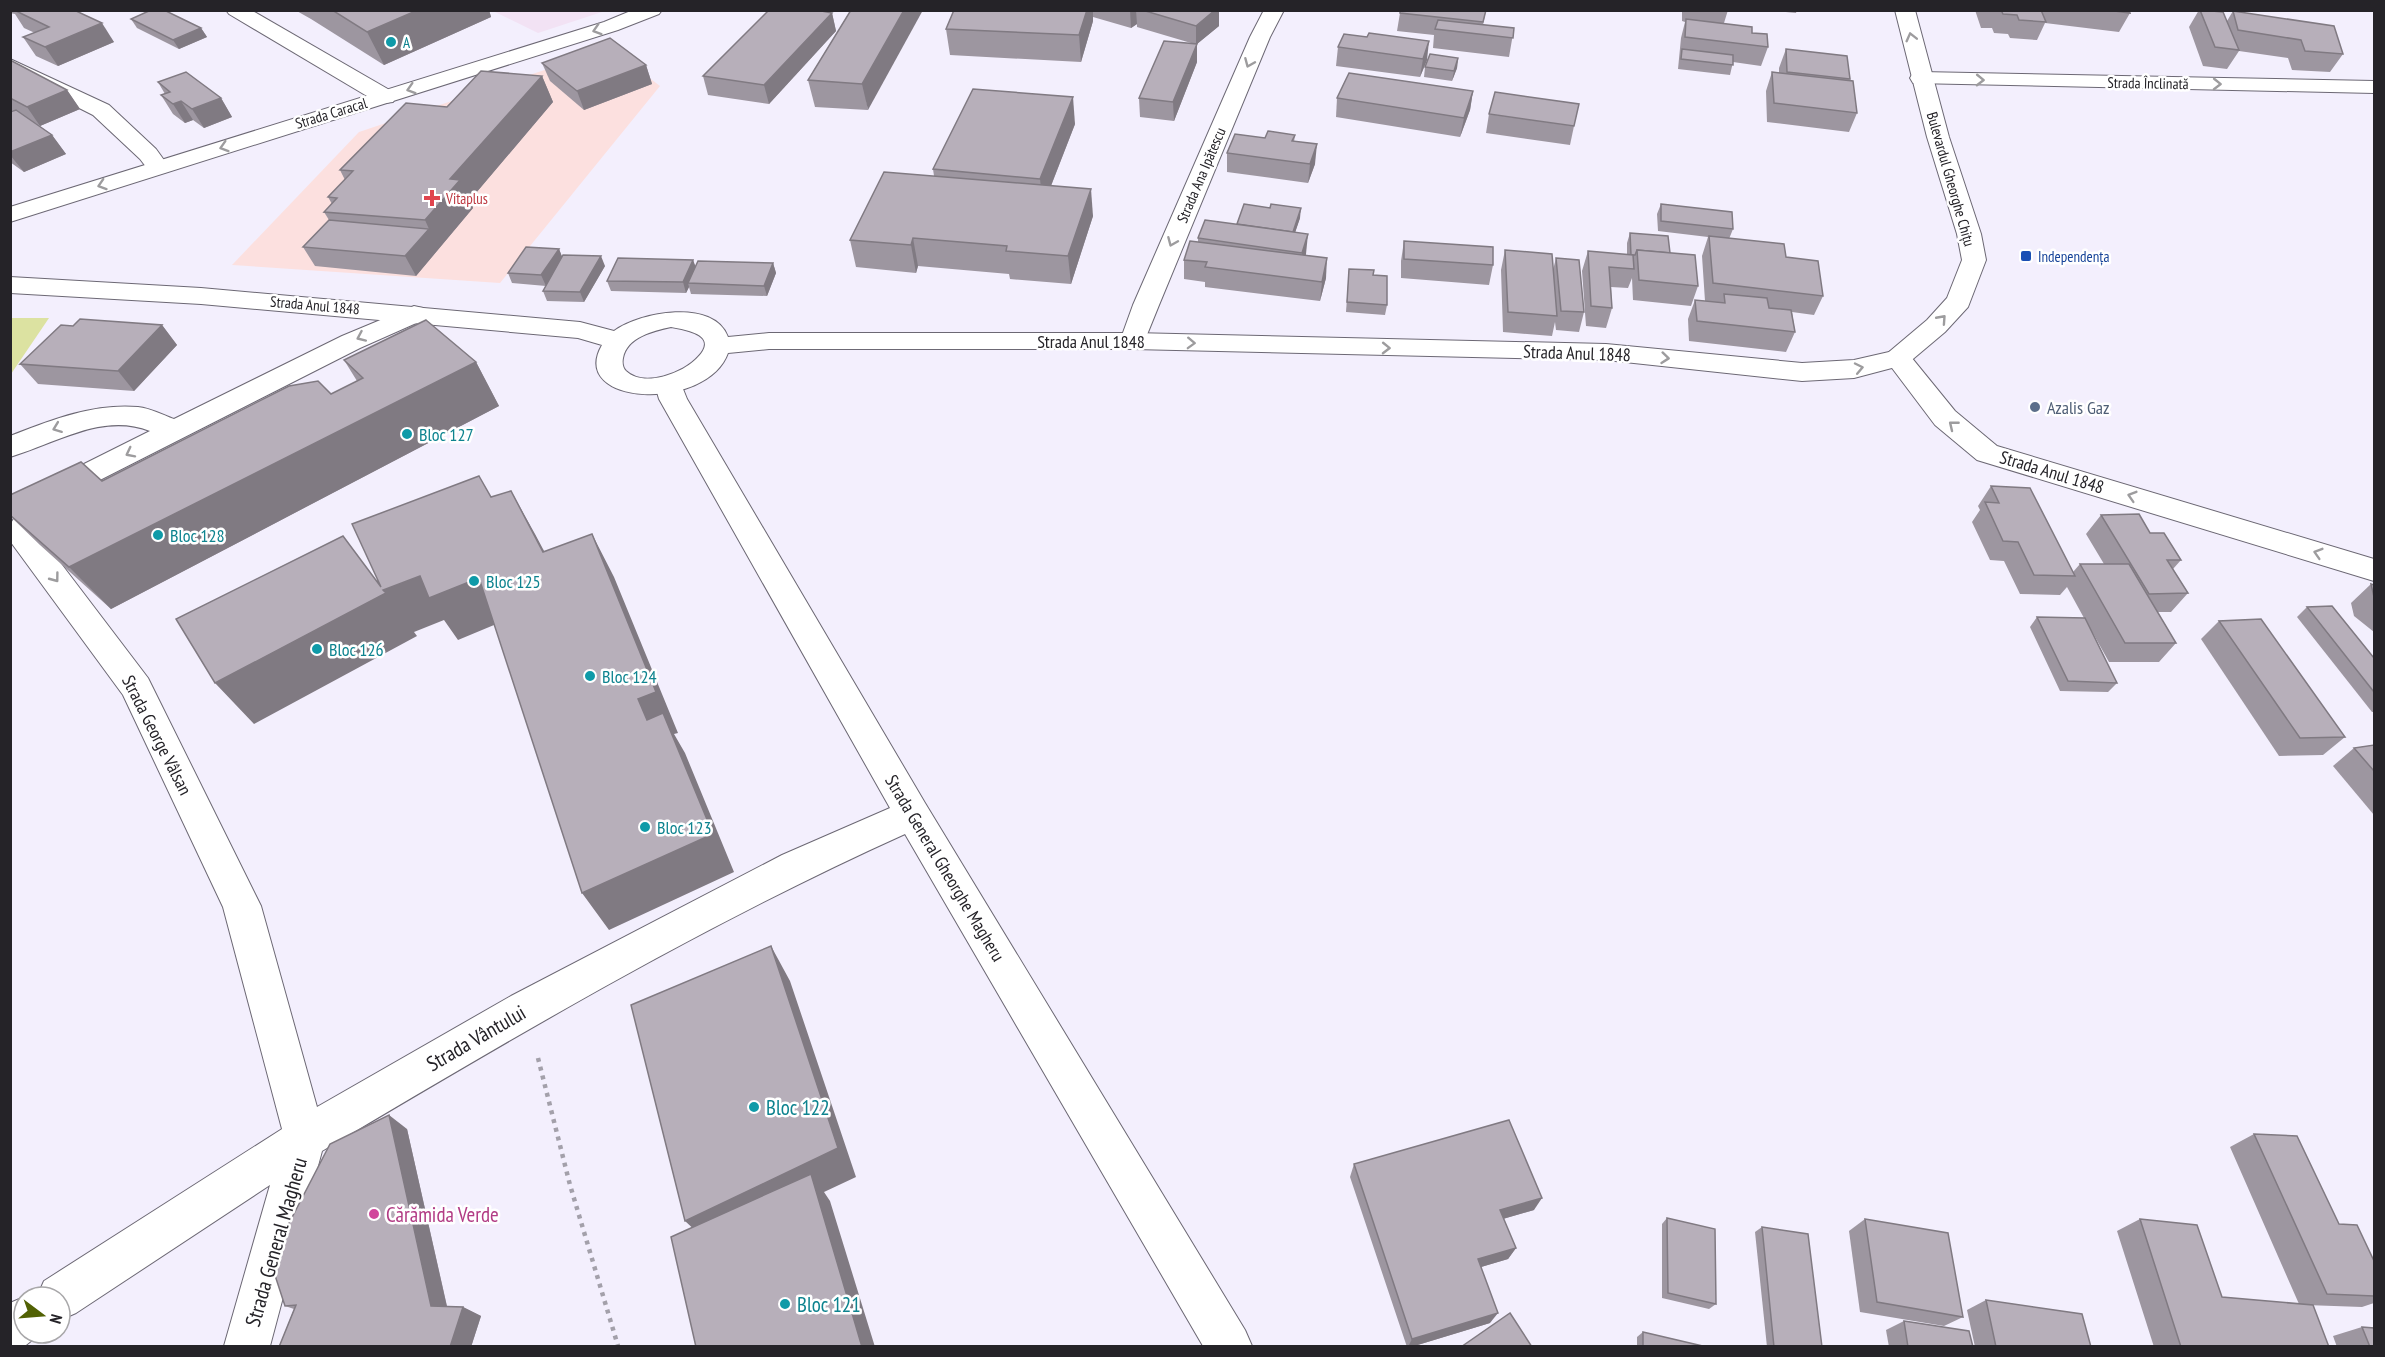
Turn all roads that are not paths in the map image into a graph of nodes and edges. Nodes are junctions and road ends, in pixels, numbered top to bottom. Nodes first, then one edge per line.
1 (236, 10) edge
2 (652, 10) edge
3 (1275, 10) edge
4 (1905, 10) edge
5 (10, 64) edge
6 (1922, 78) junction
7 (2374, 87) edge
8 (385, 97) junction
9 (158, 167) junction
10 (10, 214) edge
11 (10, 285) edge
12 (414, 314) junction
13 (618, 341) junction
14 (1133, 341) junction
15 (718, 346) junction
16 (1898, 358) junction
17 (669, 385) junction
18 (174, 430) junction
19 (10, 447) edge
20 (2374, 570) edge
21 (912, 814) junction
22 (305, 1138) junction
23 (72, 1289) edge
24 (247, 1347) edge
25 (1229, 1347) edge

1 - 8 street
2 -> 8 street, Strada Caracal
3 -> 14 street, Strada Ana Ipătescu
6 -> 4 street, Bulevardul Gheorghe Chițu
5 - 9 street
6 -> 7 street, Strada Înclinată
16 -> 6 street, Bulevardul Gheorghe Chițu
8 -> 9 street, Strada Caracal
9 -> 10 street, Strada Caracal
11 - 12 street, Strada Anul 1848
12 - 13 street, Strada Anul 1848
12 -> 18 street, Strada George Vâlsan
13 - 15 street
13 - 17 street
14 - 15 street, Strada Anul 1848
14 -> 16 street, Strada Anul 1848
15 - 17 street
20 -> 16 street, Strada Anul 1848
17 - 21 street, Strada General Gheorghe Magheru
18 -> 19 street
18 -> 22 street, Strada George Vâlsan
21 - 22 street, Strada Vântului
21 - 25 street, Strada General Gheorghe Magheru
22 - 23 street, Strada Vântului
22 - 24 street, Strada General Magheru

